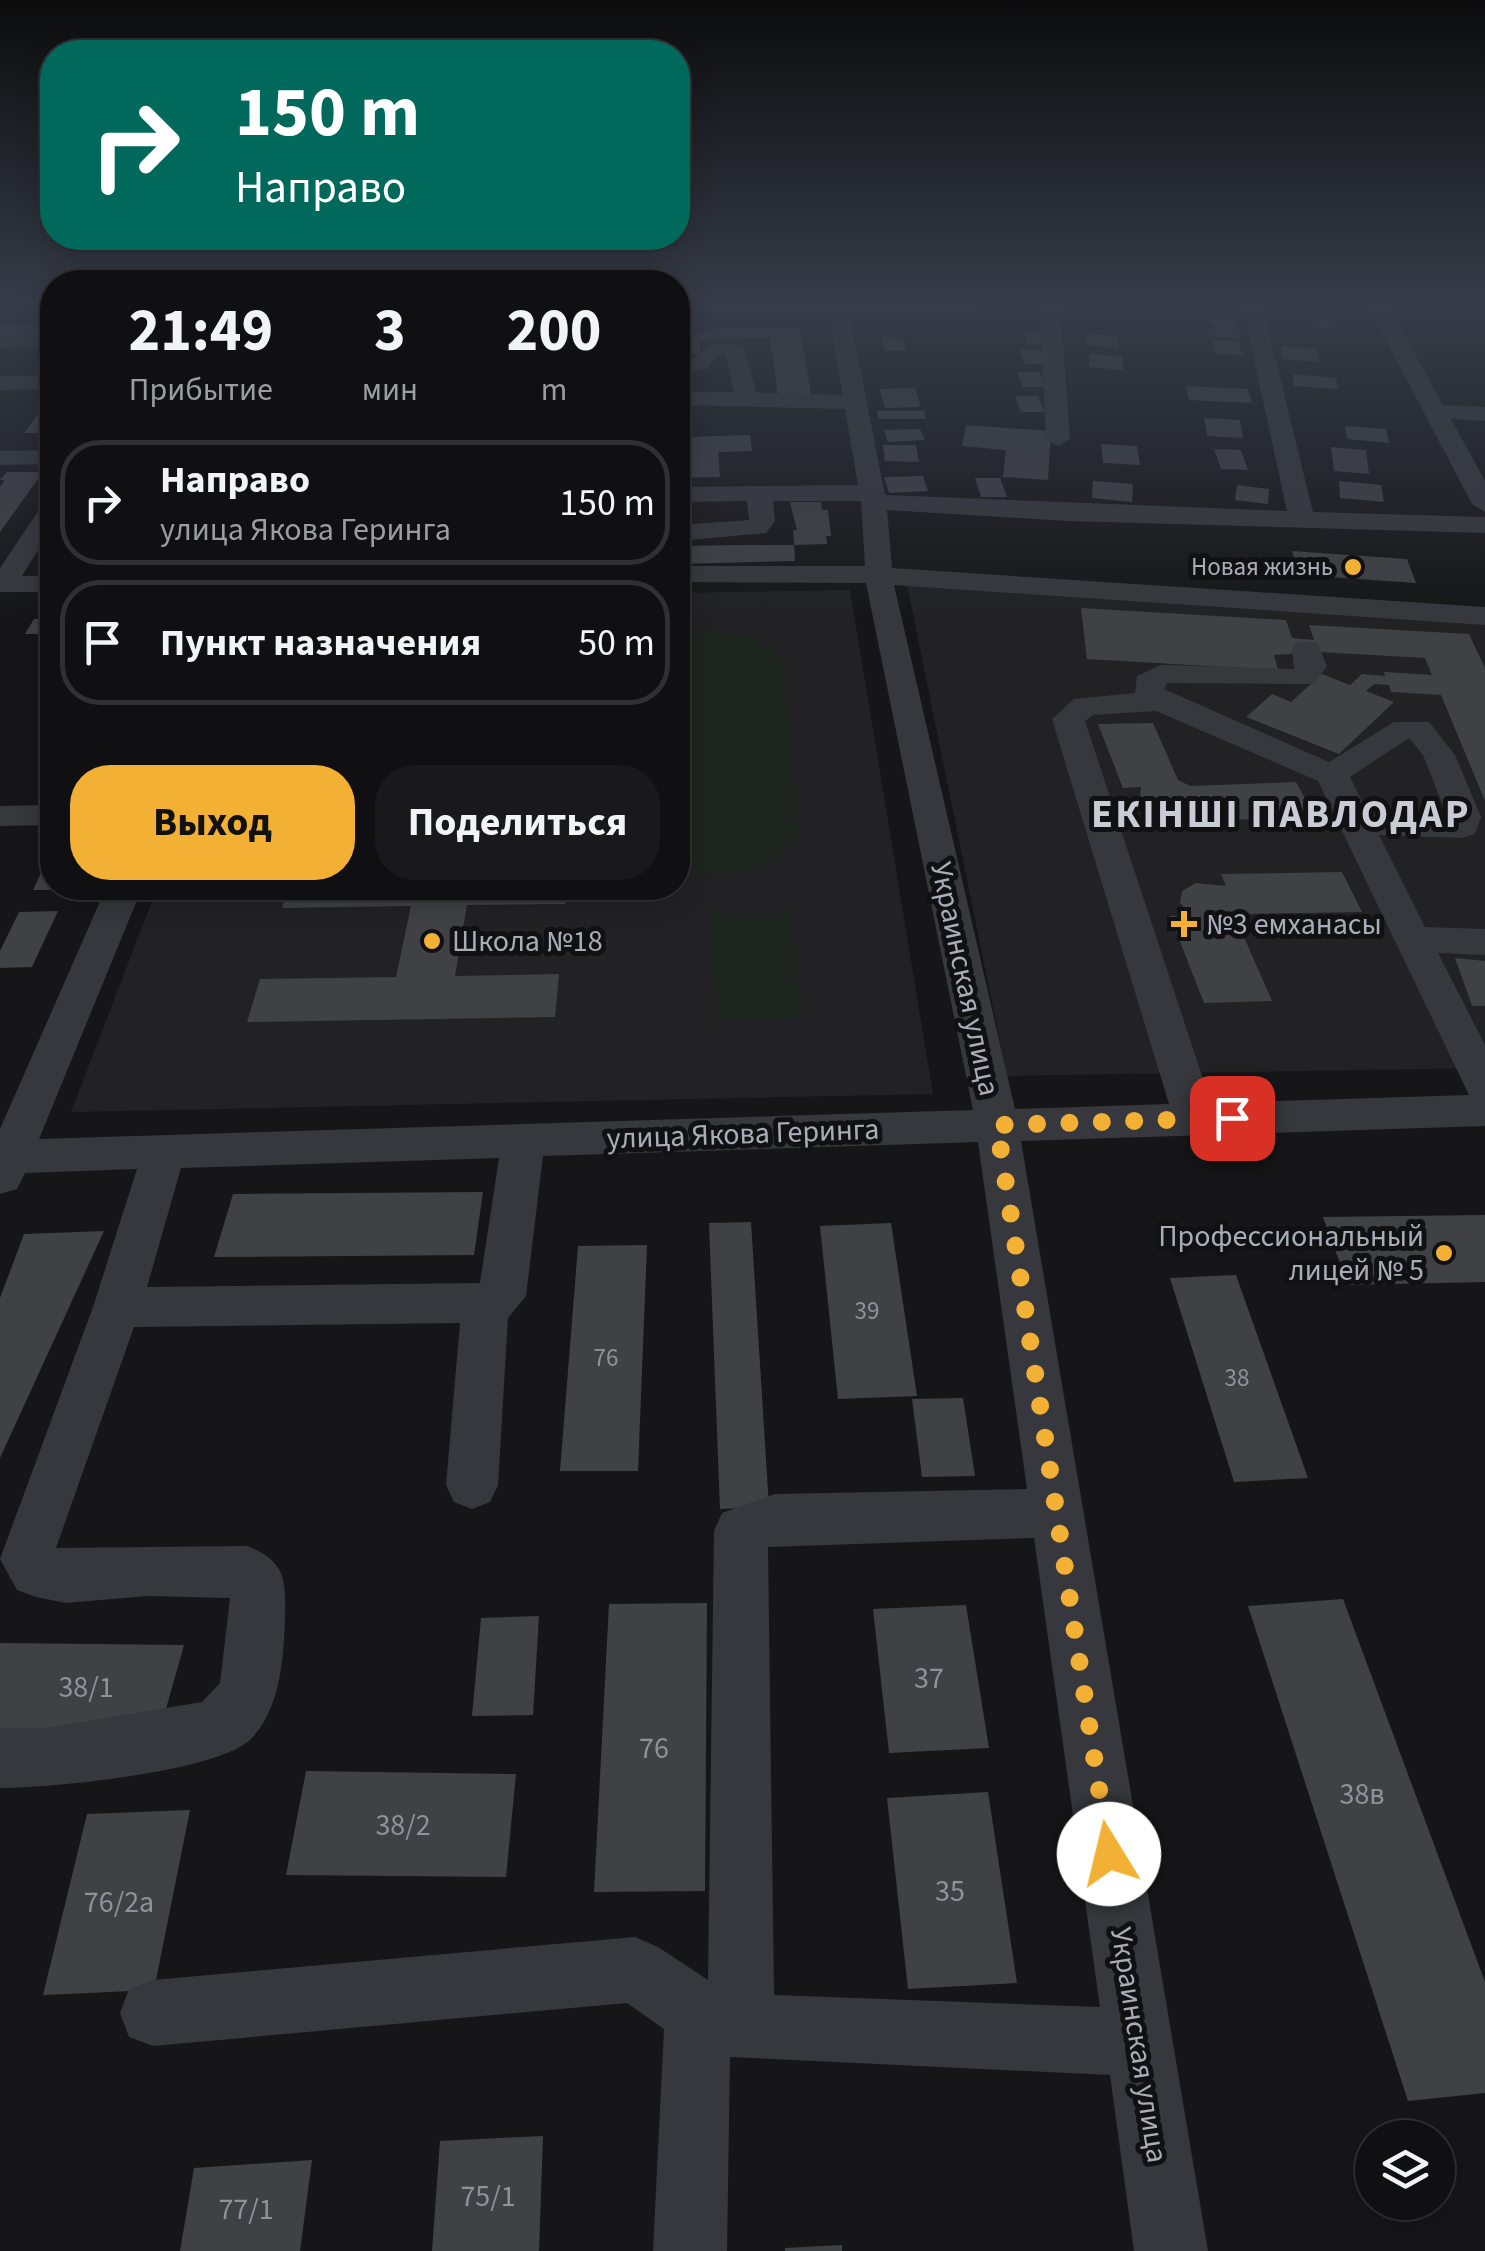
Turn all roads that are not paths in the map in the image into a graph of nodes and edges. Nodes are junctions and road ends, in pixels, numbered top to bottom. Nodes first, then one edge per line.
1 (857, 409) edge
2 (1056, 409) edge
3 (1276, 409) edge
4 (1434, 411) joint
5 (1485, 414) edge
6 (1058, 439) dead end
7 (40, 457) edge
8 (0, 458) edge
9 (1477, 474) edge
10 (759, 493) junction
11 (690, 494) edge
12 (873, 497) junction
13 (1485, 504) edge
14 (1300, 518) junction
15 (1485, 525) edge
16 (40, 527) edge
17 (690, 532) edge
18 (690, 574) edge
19 (879, 578) junction
20 (2, 584) edge
21 (40, 584) edge
22 (1293, 604) junction
23 (1485, 616) edge
24 (1160, 701) junction
25 (1332, 775) junction
26 (40, 815) edge
27 (0, 816) edge
28 (1357, 824) junction
29 (119, 900) edge
30 (1485, 918) edge
31 (1428, 938) junction
32 (1485, 942) edge
33 (1485, 1086) edge
34 (1485, 1110) edge
35 (1195, 1119) junction
36 (997, 1125) junction
37 (523, 1141) junction
38 (164, 1152) junction
39 (3, 1165) edge
40 (485, 1306) junction
41 (117, 1307) junction
42 (472, 1486) dead end
43 (1057, 1514) junction
44 (0, 1758) edge
45 (152, 2013) dead end
46 (719, 2020) junction
47 (1138, 2042) junction
48 (690, 2251) edge
49 (1171, 2251) edge

1 - 12 street, Украинская улица
2 - 6 street
3 - 14 street
4 - 5 street
4 - 9 street
7 - 8 street
9 - 13 street
10 - 11 street
10 - 12 street
10 - 17 street
12 - 14 street
12 - 19 street, Украинская улица
14 - 15 street
16 - 20 street
18 - 19 street
19 - 22 street
19 - 36 street, Украинская улица
20 - 21 street
22 - 23 street
22 - 24 street
24 - 25 street
24 - 35 street
25 - 28 street
25 - 28 street
26 - 27 street
28 - 31 street
29 - 39 street
30 - 31 street
31 - 32 street
31 - 33 street
34 - 35 street, улица Якова Геринга
35 - 36 street, улица Якова Геринга
36 - 37 street, улица Якова Геринга
36 - 43 street, Украинская улица
37 - 38 street, улица Якова Геринга
37 - 40 street
38 - 39 street, улица Якова Геринга
38 - 41 street
40 - 41 street
40 - 42 street
41 - 44 street
43 - 46 street
43 - 47 street, Украинская улица
45 - 46 street
46 - 47 street
46 - 48 street
47 - 49 street, Украинская улица

